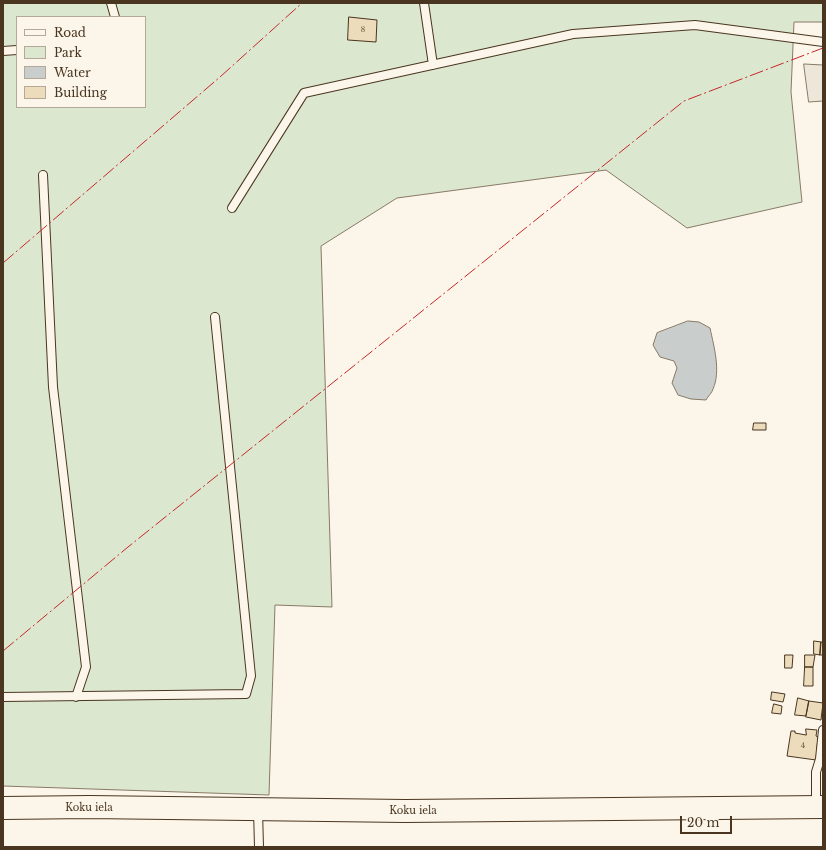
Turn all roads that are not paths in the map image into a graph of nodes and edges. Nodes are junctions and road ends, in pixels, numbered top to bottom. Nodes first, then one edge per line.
1 (112, 3) edge
2 (424, 3) edge
3 (115, 16) edge
4 (823, 42) edge
5 (16, 50) edge
6 (3, 51) edge
7 (432, 64) junction
8 (43, 175) dead end
9 (232, 208) dead end
10 (215, 317) dead end
11 (3, 697) edge
12 (76, 697) junction
13 (823, 730) edge
14 (820, 807) edge
15 (3, 808) edge
16 (258, 810) junction
17 (259, 847) edge

1 - 3 lane
2 - 7 lane
4 - 7 lane
5 - 6 lane
7 - 9 lane
8 - 12 lane
10 - 12 lane
11 - 12 lane
13 - 14 lane
14 - 16 street, Koku iela
15 - 16 street, Koku iela
16 - 17 lane

